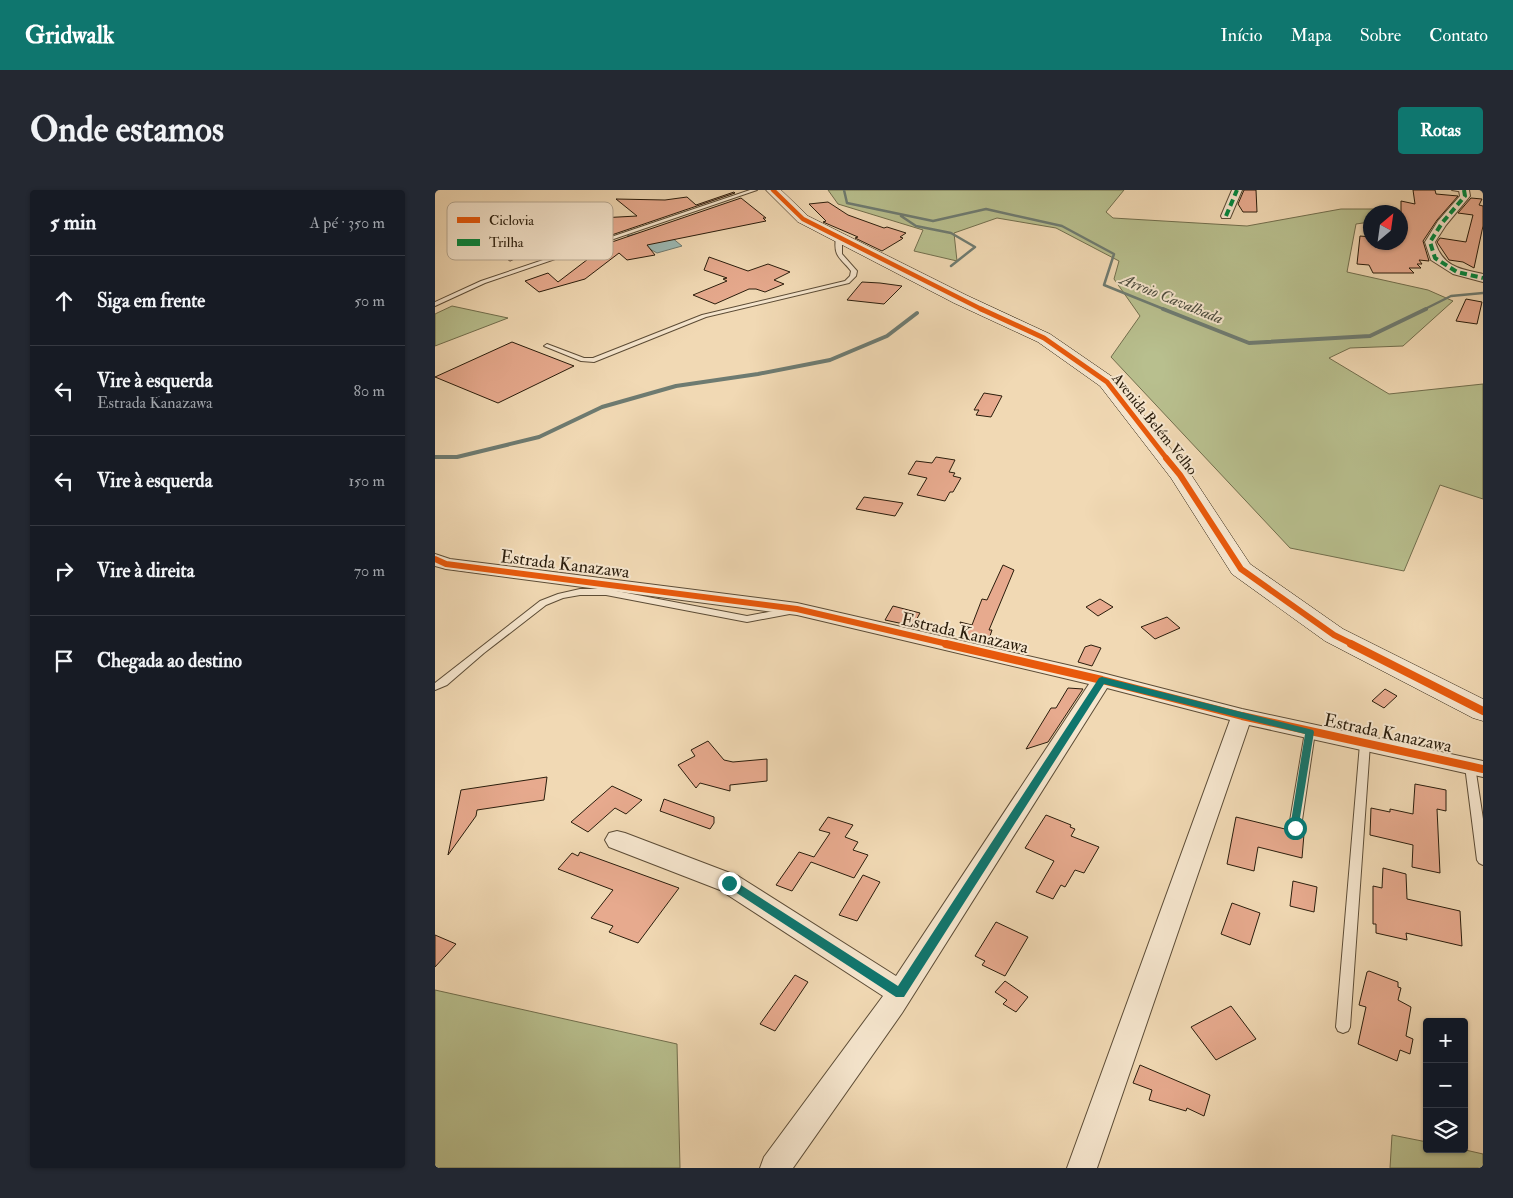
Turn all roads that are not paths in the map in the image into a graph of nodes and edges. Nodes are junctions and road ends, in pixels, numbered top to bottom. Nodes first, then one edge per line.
1 (755, 190) edge
2 (773, 190) edge
3 (1237, 190) edge
4 (1461, 190) edge
5 (1226, 216) dead end
6 (613, 238) edge
7 (839, 238) junction
8 (548, 260) edge
9 (1483, 278) edge
10 (435, 304) edge
11 (547, 346) dead end
12 (435, 559) edge
13 (797, 609) junction
14 (1102, 680) junction
15 (435, 687) edge
16 (1483, 711) edge
17 (1242, 716) junction
18 (1309, 732) junction
19 (1365, 744) junction
20 (1477, 767) edge
21 (1295, 828) dead end
22 (617, 840) dead end
23 (1483, 860) edge
24 (900, 993) junction
25 (1343, 1027) dead end
26 (775, 1168) edge
27 (1082, 1168) edge

1 - 6 lane
2 - 7 main road, Avenida Belém Velho
3 - 5 street
4 - 9 street
7 - 11 lane
7 - 16 main road, Avenida Belém Velho
8 - 10 lane
12 - 13 street, Estrada Kanazawa
13 - 14 street, Estrada Kanazawa
13 - 15 lane
14 - 17 street, Estrada Kanazawa
14 - 24 street
17 - 18 street, Estrada Kanazawa
17 - 27 street
18 - 19 street, Estrada Kanazawa
18 - 21 lane
19 - 20 street, Estrada Kanazawa
19 - 25 lane
20 - 23 lane
22 - 24 street
24 - 26 street

